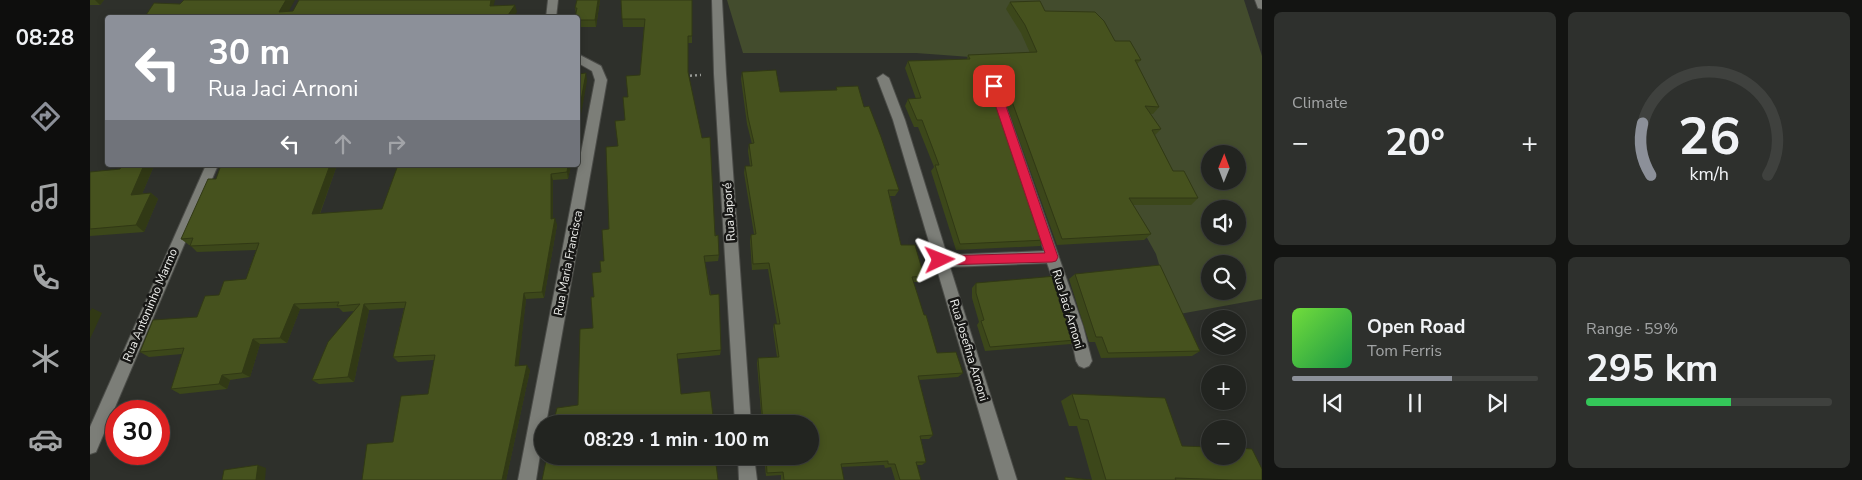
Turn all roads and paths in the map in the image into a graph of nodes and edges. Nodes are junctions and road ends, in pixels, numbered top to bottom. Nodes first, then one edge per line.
1 (553, 0) edge
2 (717, 0) edge
3 (1260, 0) edge
4 (1262, 6) edge
5 (551, 15) edge
6 (580, 59) edge
7 (720, 74) junction
8 (680, 76) edge
9 (883, 78) dead end
10 (994, 86) edge
11 (211, 167) edge
12 (1052, 257) junction
13 (940, 260) junction
14 (1084, 361) dead end
15 (742, 415) edge
16 (90, 446) edge
17 (747, 465) edge
18 (528, 480) edge
19 (748, 480) edge
20 (1008, 480) edge

1 - 5 street
2 - 7 street, Rua Japoré
3 - 4 street
6 - 18 street, Rua Maria Francisca
7 - 8 path
7 - 15 street, Rua Japoré
9 - 13 street, Rua Josefina Arnoni
10 - 12 street, Rua Jaci Arnoni
11 - 16 street, Rua Antoninho Marmo
12 - 13 street
12 - 14 street, Rua Jaci Arnoni
13 - 20 street, Rua Josefina Arnoni
17 - 19 street

